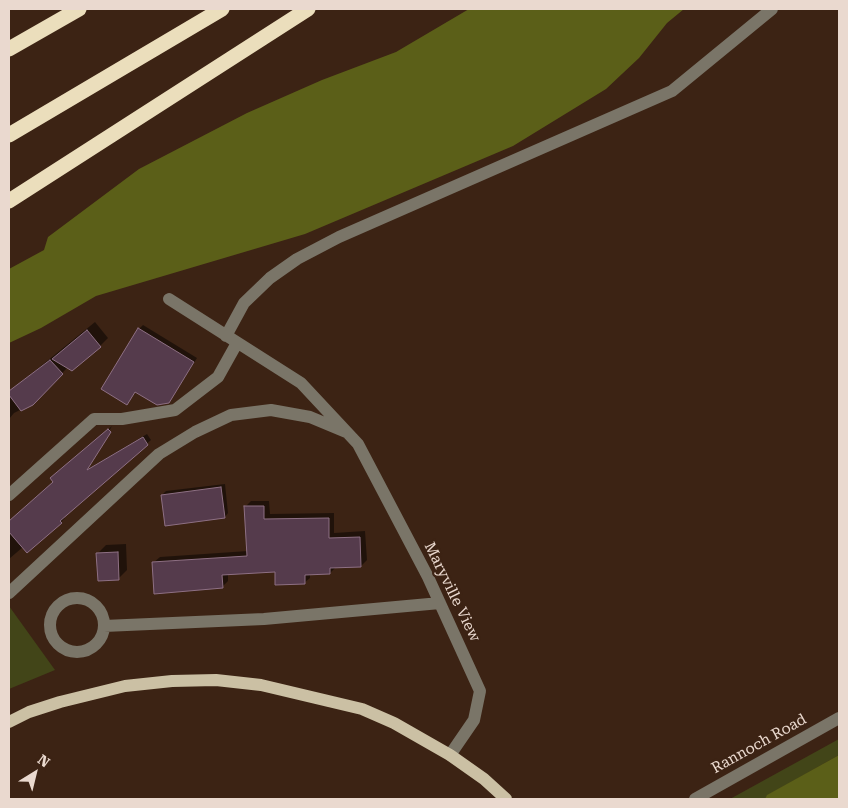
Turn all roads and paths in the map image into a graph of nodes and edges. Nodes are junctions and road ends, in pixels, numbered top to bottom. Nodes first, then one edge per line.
1 (70, 9) edge
2 (79, 9) edge
3 (222, 9) edge
4 (308, 9) edge
5 (772, 9) edge
6 (9, 40) edge
7 (9, 49) edge
8 (9, 135) edge
9 (9, 201) edge
10 (169, 299) dead end
11 (232, 340) junction
12 (354, 439) junction
13 (9, 495) edge
14 (9, 593) edge
15 (440, 603) junction
16 (104, 626) junction
17 (839, 718) edge
18 (9, 722) edge
19 (450, 755) junction
20 (506, 799) edge
21 (695, 799) edge

1 - 6 highway
2 - 7 highway
3 - 8 highway
4 - 9 highway
5 - 11 street
10 - 11 street, Maryville View
11 - 12 street, Maryville View
11 - 13 street
12 - 14 street
12 - 15 street, Maryville View
15 - 16 street
15 - 19 street, Maryville View
16 - 16 street
17 - 21 street, Rannoch Road
18 - 19 main road
19 - 20 main road

